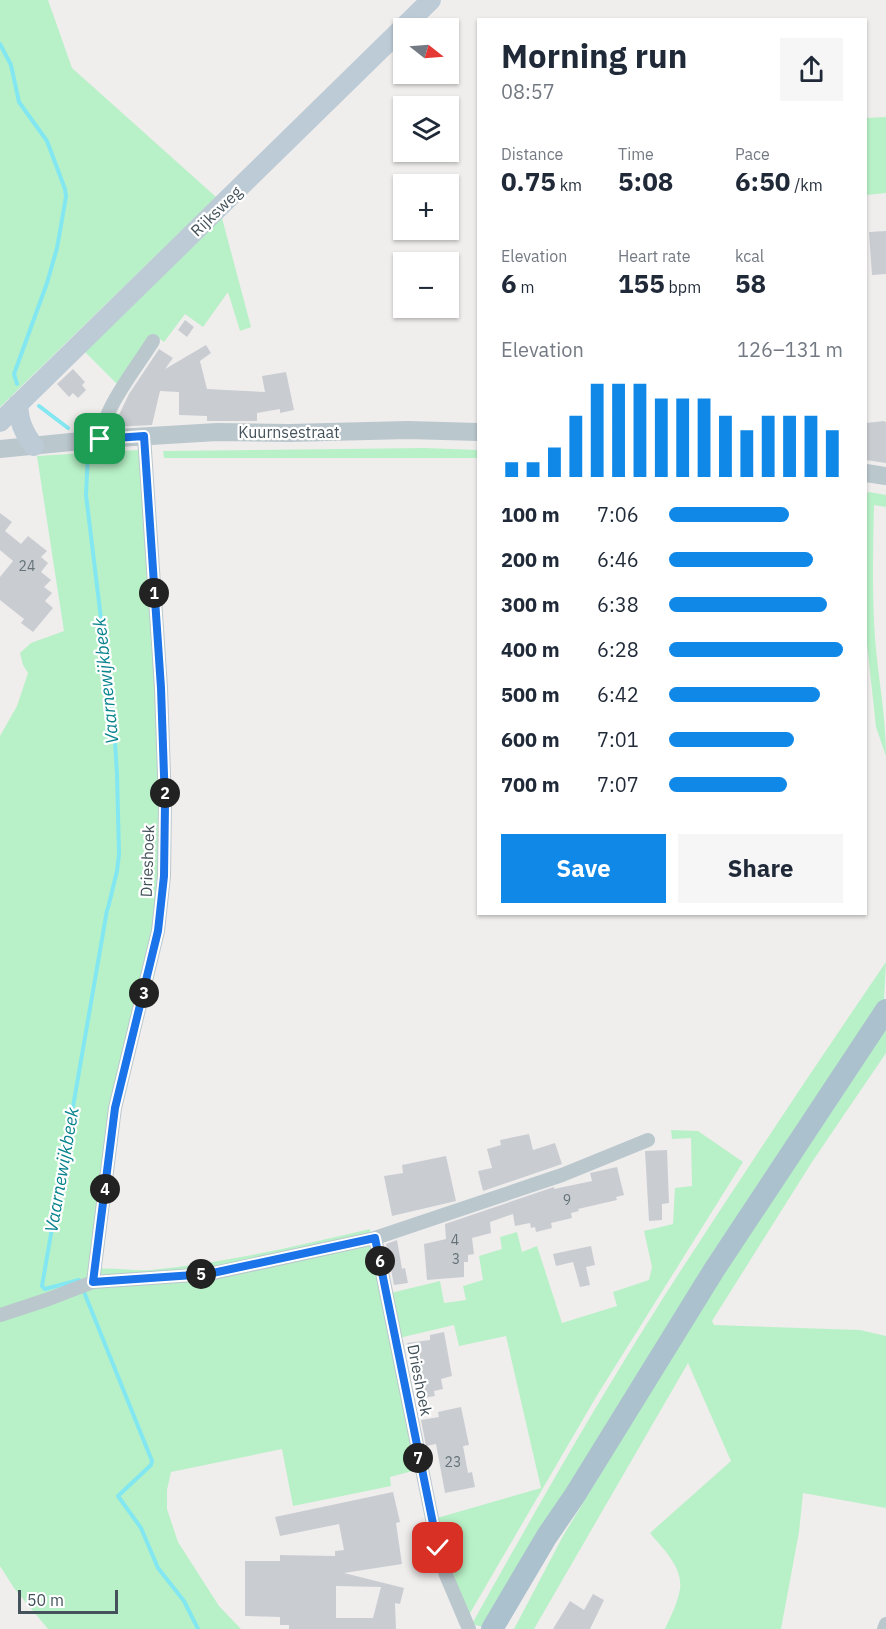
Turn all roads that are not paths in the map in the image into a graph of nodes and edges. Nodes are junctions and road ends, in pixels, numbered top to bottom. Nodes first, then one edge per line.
1 (431, 0) edge
2 (153, 341) dead end
3 (18, 404) junction
4 (0, 422) edge
5 (477, 432) edge
6 (144, 436) junction
7 (100, 439) junction
8 (34, 446) junction
9 (0, 449) edge
10 (867, 473) edge
11 (886, 476) edge
12 (886, 1010) edge
13 (648, 1140) dead end
14 (375, 1238) junction
15 (93, 1282) junction
16 (0, 1314) edge
17 (575, 1495) junction
18 (886, 1624) edge
19 (469, 1629) edge
20 (492, 1629) edge
21 (507, 1629) edge
22 (884, 1629) edge

1 - 3 main road, Rijksweg
2 - 7 street
3 - 4 main road, Rijksweg
3 - 8 main road
5 - 6 street, Kuurnsestraat
6 - 7 street, Kuurnsestraat
6 - 15 street, Drieshoek
7 - 8 street, Kuurnsestraat
8 - 9 street, Kuurnsestraat
10 - 11 street
12 - 17 main road
13 - 14 street
14 - 15 street
14 - 19 street, Drieshoek
15 - 16 street
17 - 20 main road
17 - 21 main road
18 - 22 street

